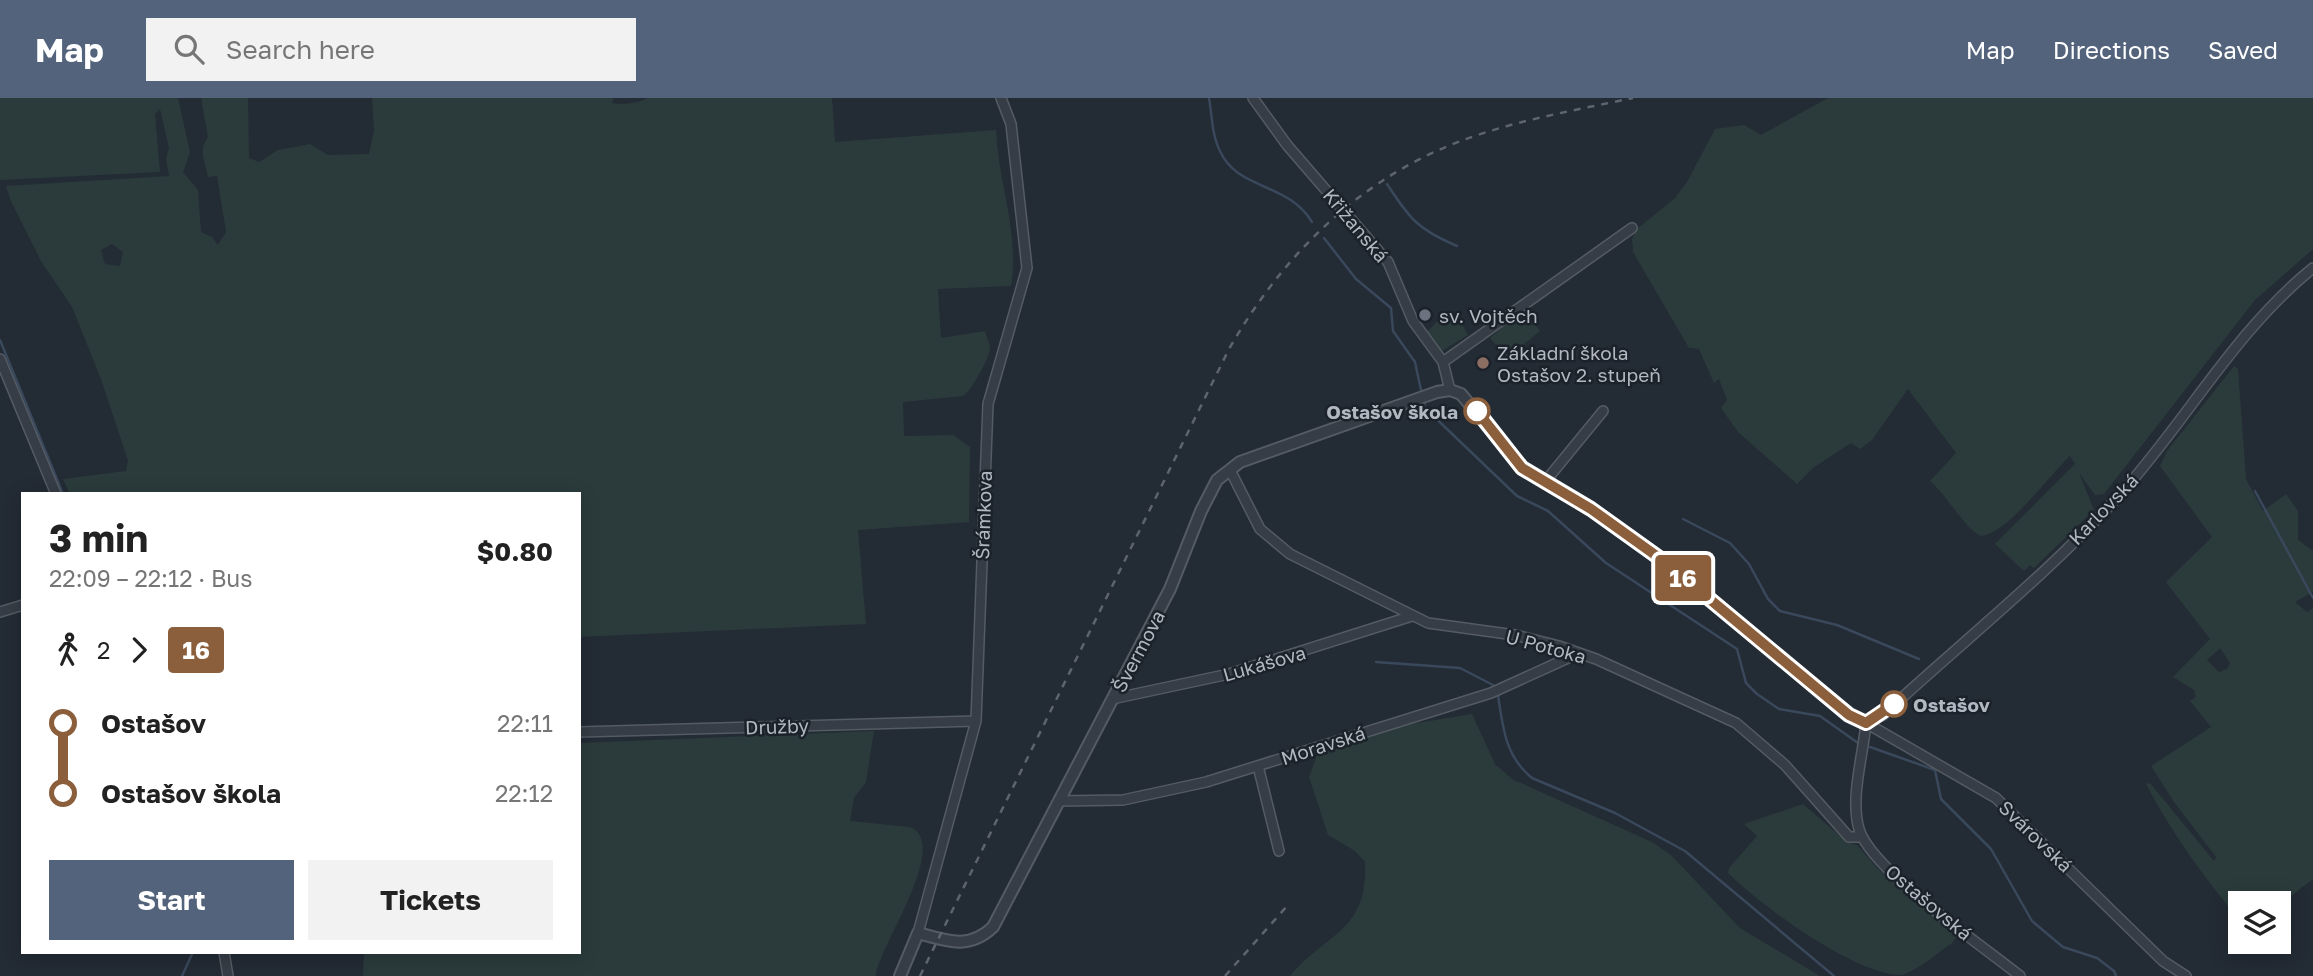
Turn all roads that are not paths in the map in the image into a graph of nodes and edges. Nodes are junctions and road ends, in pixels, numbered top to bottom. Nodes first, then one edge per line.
1 (1001, 98) edge
2 (1253, 98) edge
3 (1632, 228) dead end
4 (2313, 268) edge
5 (0, 359) edge
6 (1443, 362) junction
7 (1450, 390) junction
8 (1603, 411) dead end
9 (1230, 470) junction
10 (1544, 483) junction
11 (55, 492) edge
12 (21, 606) edge
13 (0, 611) edge
14 (1412, 616) junction
15 (1579, 653) junction
16 (1112, 699) junction
17 (975, 721) junction
18 (1866, 723) junction
19 (581, 732) edge
20 (1258, 766) junction
21 (1059, 801) junction
22 (1862, 838) junction
23 (1279, 851) dead end
24 (918, 933) junction
25 (224, 954) edge
26 (228, 976) edge
27 (900, 976) edge
28 (2020, 976) edge
29 (2186, 976) edge

1 - 17 street, Šrámkova
2 - 6 street, Křižanská
3 - 6 street
4 - 18 street, Karlovská
5 - 11 street
6 - 7 street, Křižanská
7 - 9 street, Švermova
7 - 10 street
8 - 10 street
9 - 14 street, U Potoka
9 - 16 street, Švermova
10 - 18 street
12 - 13 street
14 - 15 street, U Potoka
14 - 16 street, Lukášova
15 - 20 street, Moravská
15 - 22 street, U Potoka
16 - 21 street, Švermova
17 - 19 street, Družby
17 - 24 street, Šrámkova
18 - 22 street
18 - 29 street, Svárovská
20 - 21 street, Moravská
20 - 23 street
21 - 24 street, Švermova
22 - 28 street, Ostašovská
24 - 27 street
25 - 26 street

